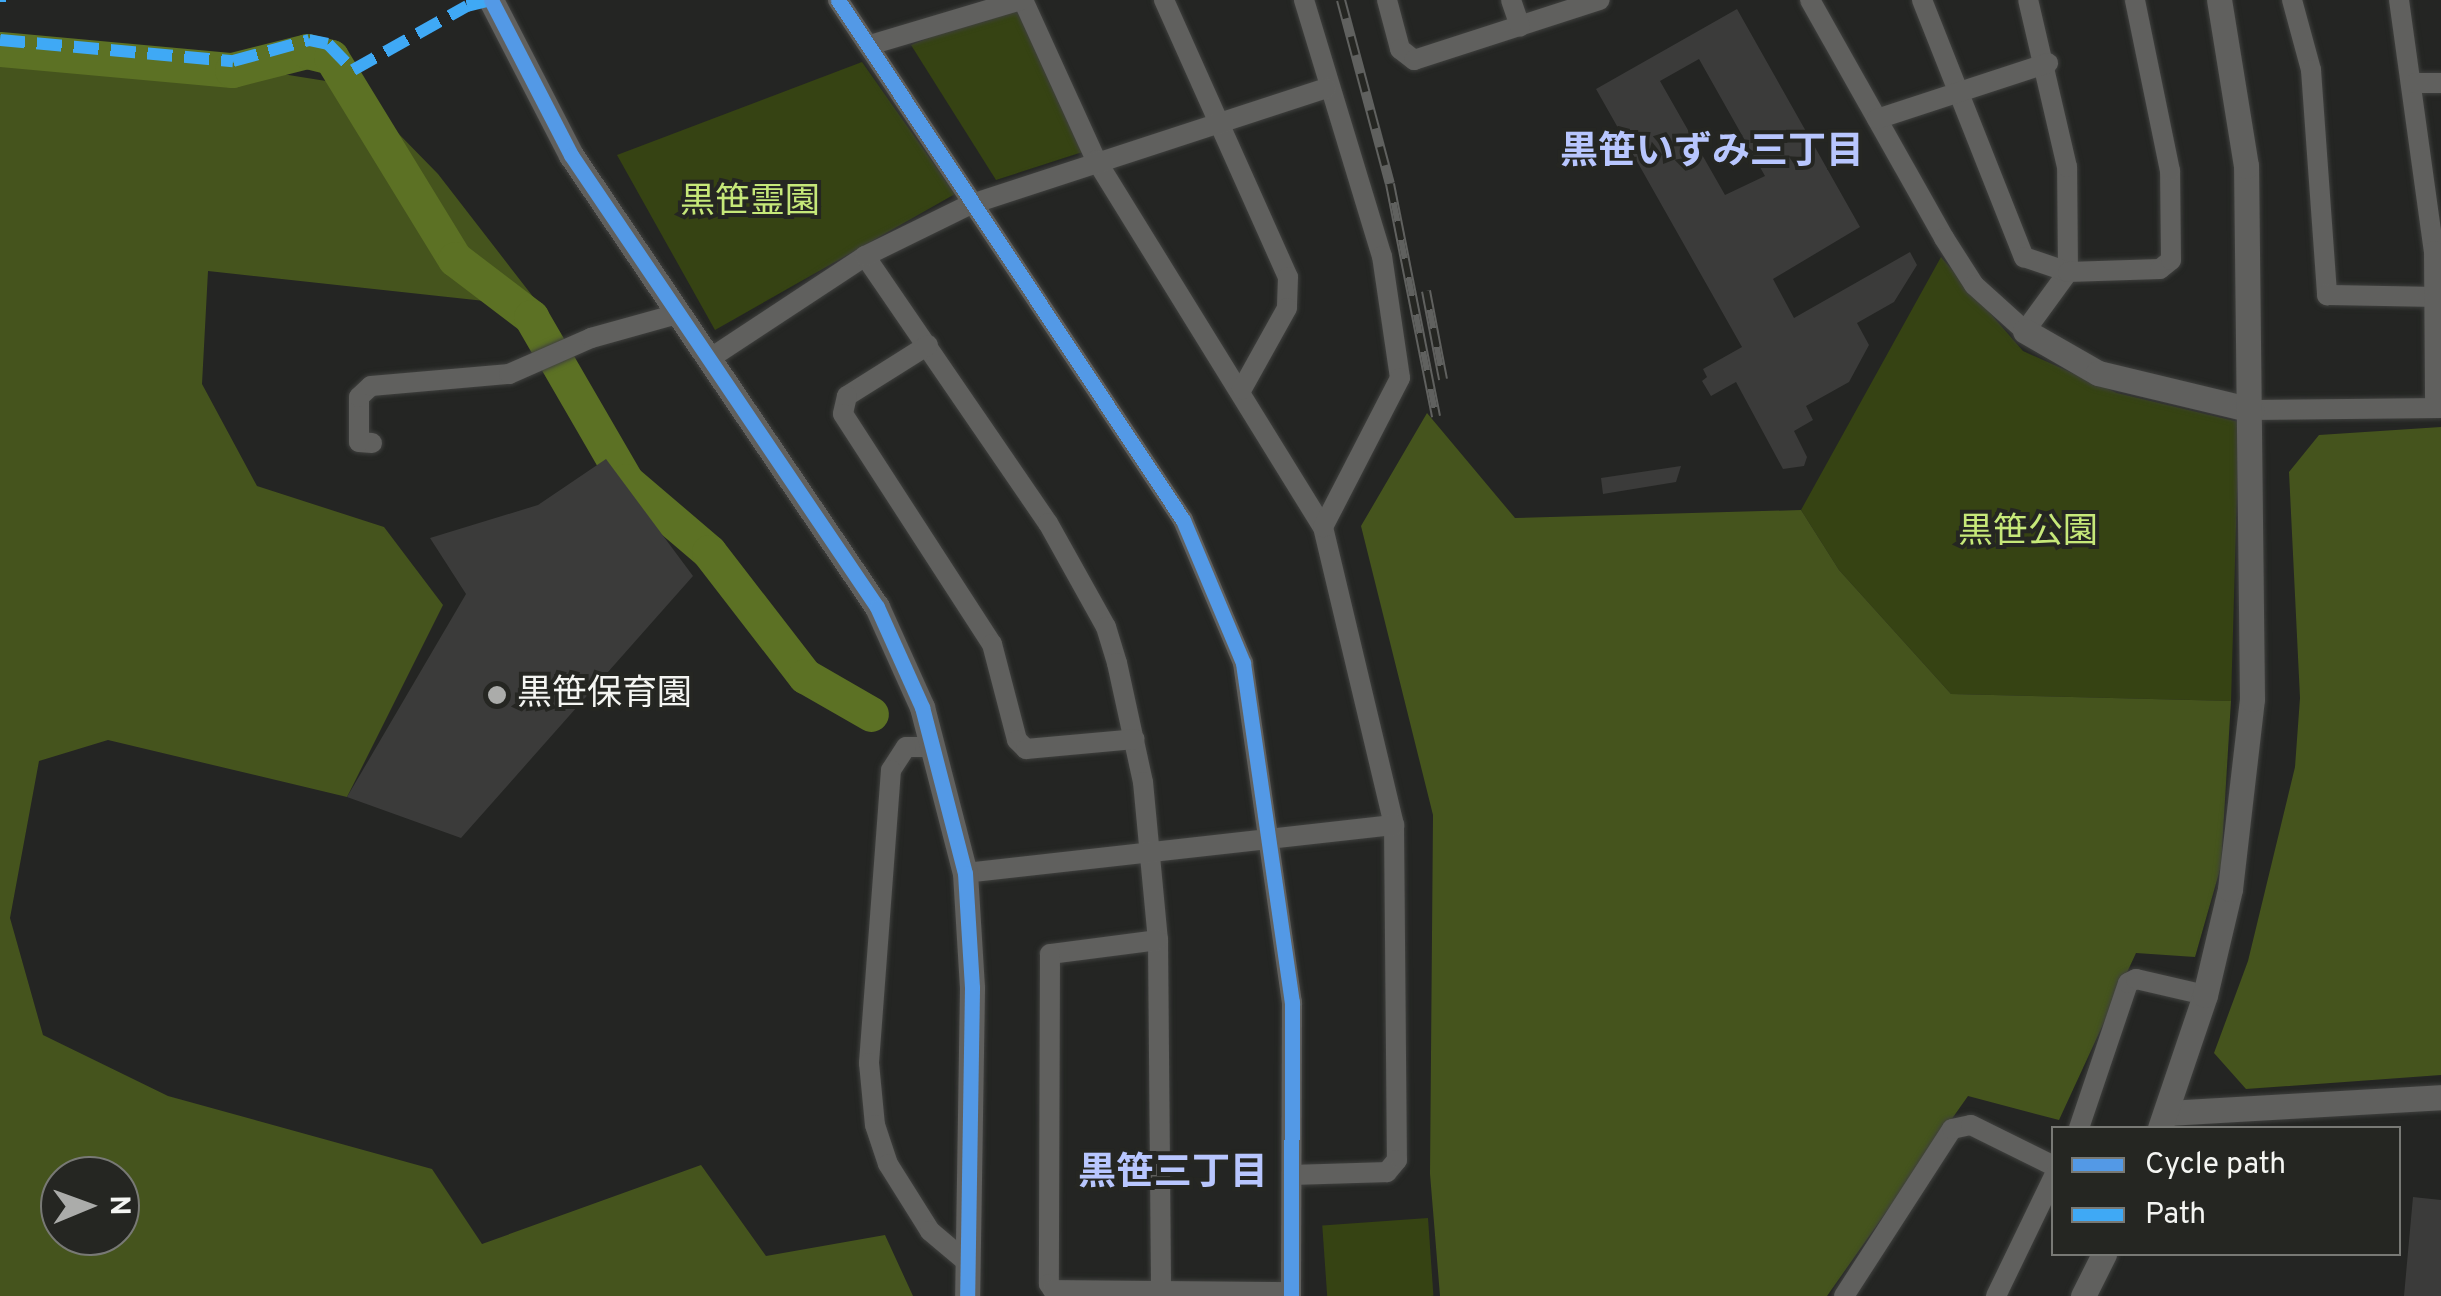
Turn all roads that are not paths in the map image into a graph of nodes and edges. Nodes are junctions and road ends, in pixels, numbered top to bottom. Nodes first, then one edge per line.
1 (491, 0) edge
2 (838, 0) edge
3 (1022, 0) edge
4 (1164, 0) edge
5 (1304, 0) edge
6 (1387, 0) edge
7 (1511, 0) edge
8 (1600, 0) edge
9 (1810, 0) edge
10 (1922, 0) edge
11 (2028, 0) edge
12 (2135, 0) edge
13 (2219, 0) edge
14 (2292, 0) edge
15 (2399, 0) edge
16 (1520, 26) junction
17 (870, 45) junction
18 (2048, 63) junction
19 (2415, 83) junction
20 (2441, 83) edge
21 (1326, 88) junction
22 (1962, 91) junction
23 (1877, 119) junction
24 (1218, 120) junction
25 (1096, 160) junction
26 (969, 205) junction
27 (864, 256) junction
28 (2068, 272) junction
29 (2438, 298) edge
30 (677, 314) junction
31 (2025, 331) junction
32 (928, 345) junction
33 (709, 359) junction
34 (1242, 389) junction
35 (2438, 408) edge
36 (2252, 410) junction
37 (372, 443) dead end
38 (1324, 528) junction
39 (1136, 739) junction
40 (933, 747) junction
41 (1394, 825) junction
42 (1273, 842) junction
43 (1148, 854) junction
44 (964, 873) junction
45 (1158, 940) junction
46 (2205, 995) junction
47 (2441, 1097) edge
48 (2163, 1121) edge
49 (2079, 1126) edge
50 (2051, 1165) edge
51 (1293, 1175) junction
52 (2051, 1182) edge
53 (2103, 1256) edge
54 (969, 1264) junction
55 (1161, 1293) junction
56 (1291, 1294) edge
57 (968, 1296) edge
58 (1844, 1296) edge
59 (1996, 1296) edge
60 (2083, 1296) edge

1 - 30 street
2 - 17 street
3 - 17 street
3 - 25 street
4 - 24 street
5 - 21 street
6 - 16 street
7 - 16 street
8 - 16 street
9 - 23 street
10 - 22 street
11 - 18 street
12 - 28 street
13 - 36 street
14 - 29 street
15 - 19 street
17 - 26 street
18 - 22 street
18 - 28 street
19 - 20 street
19 - 29 street
21 - 24 street
21 - 38 street
22 - 23 street
22 - 28 street
23 - 31 street
24 - 25 street
24 - 34 street
25 - 26 street
25 - 34 street
26 - 27 street
26 - 42 street
27 - 32 street
27 - 33 street
28 - 31 street
29 - 35 street
30 - 33 street
30 - 37 street
31 - 36 street
32 - 39 street
32 - 39 street
33 - 40 street
34 - 38 street
35 - 36 street
36 - 46 street
38 - 41 street
39 - 43 street
40 - 44 street
40 - 54 street
41 - 42 street
41 - 51 street
42 - 43 street
42 - 51 street
43 - 44 street
43 - 45 street
44 - 54 street
45 - 55 street
45 - 55 street
46 - 48 street
46 - 49 street
47 - 48 street
50 - 58 street
51 - 56 street
52 - 59 street
53 - 60 street
54 - 57 street
55 - 56 street

